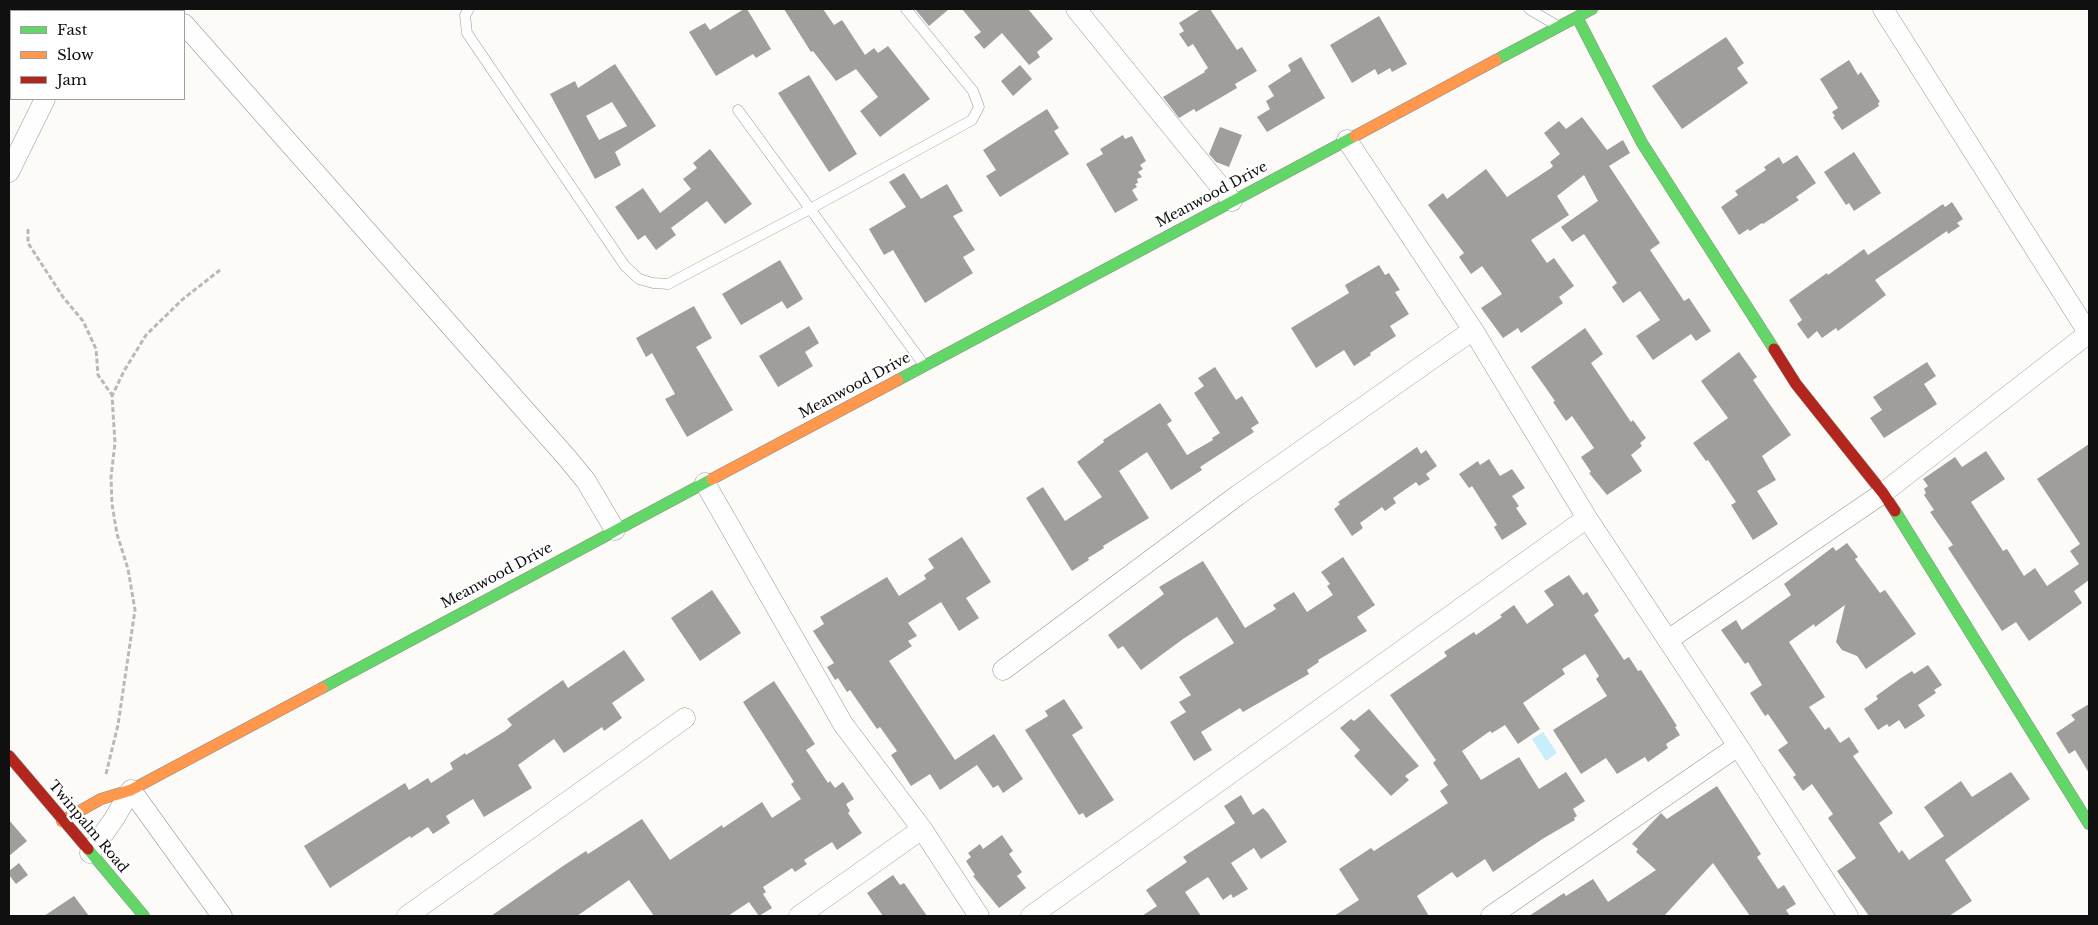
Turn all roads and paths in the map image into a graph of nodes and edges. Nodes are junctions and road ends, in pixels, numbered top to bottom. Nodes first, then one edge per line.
1 (468, 9) edge
2 (906, 9) edge
3 (1076, 9) edge
4 (1529, 9) edge
5 (1592, 9) edge
6 (1883, 9) edge
7 (1577, 17) junction
8 (185, 25) edge
9 (1559, 27) junction
10 (45, 100) edge
11 (738, 110) dead end
12 (1348, 140) junction
13 (9, 172) edge
14 (1232, 201) junction
15 (810, 209) junction
16 (28, 229) dead end
17 (220, 270) dead end
18 (1473, 330) junction
19 (2089, 333) edge
20 (925, 366) junction
21 (112, 396) junction
22 (705, 484) junction
23 (1883, 493) junction
24 (1587, 518) junction
25 (615, 530) junction
26 (1668, 640) junction
27 (1003, 670) dead end
28 (685, 718) dead end
29 (1738, 746) junction
30 (9, 756) edge
31 (131, 790) junction
32 (101, 799) junction
33 (62, 820) junction
34 (2089, 824) edge
35 (922, 829) junction
36 (90, 853) junction
37 (144, 916) edge
38 (222, 916) edge
39 (407, 916) edge
40 (799, 916) edge
41 (979, 916) edge
42 (1031, 916) edge
43 (1491, 916) edge
44 (1848, 916) edge

1 - 15 lane
2 - 15 lane
3 - 14 street
4 - 9 lane
5 - 7 street, Meanwood Drive
6 - 19 street
7 - 9 street, Meanwood Drive
7 - 23 street
8 - 25 street
9 - 12 street, Meanwood Drive
10 - 13 street
11 - 15 lane
12 - 14 street, Meanwood Drive
12 - 18 street
14 - 20 street, Meanwood Drive
15 - 20 lane
16 - 21 path
17 - 21 path
18 - 24 street
18 - 27 street
19 - 23 street
20 - 22 street, Meanwood Drive
21 - 32 path
22 - 25 street, Meanwood Drive
22 - 35 street
23 - 26 street
23 - 34 street
24 - 26 street
24 - 42 street
25 - 31 street, Meanwood Drive
26 - 29 street
28 - 39 street
29 - 43 street
29 - 44 street
30 - 33 street, Twinpalm Road
31 - 32 street, Meanwood Drive
31 - 36 street
31 - 38 street
32 - 33 street, Meanwood Drive
33 - 36 street, Twinpalm Road
35 - 40 street
35 - 41 street
36 - 37 street, Twinpalm Road

